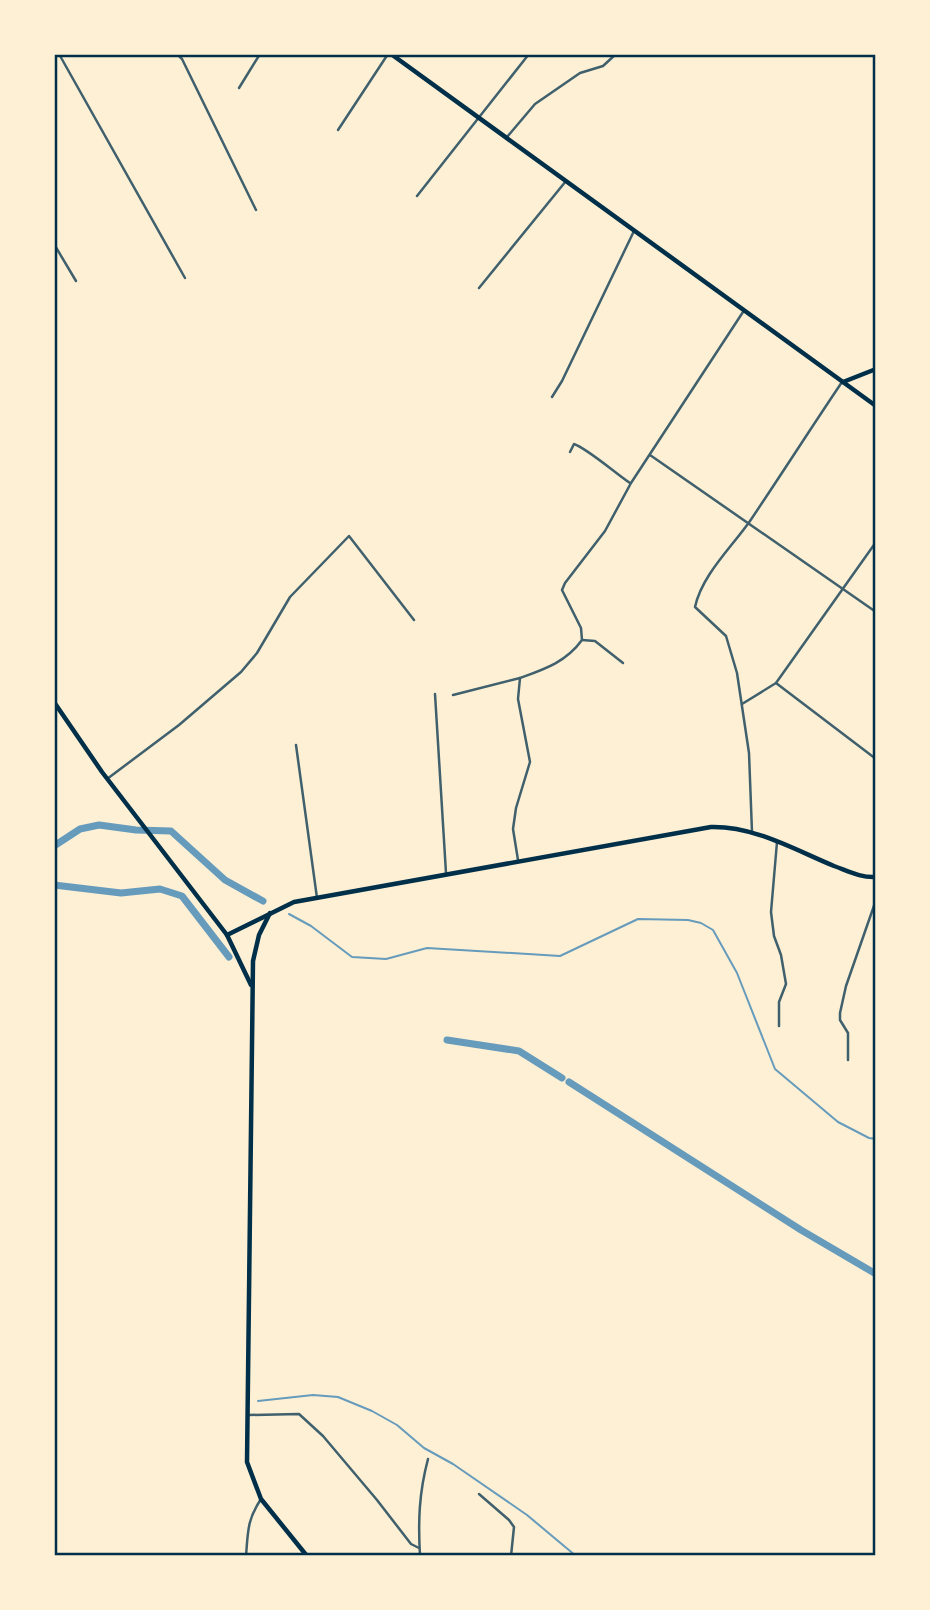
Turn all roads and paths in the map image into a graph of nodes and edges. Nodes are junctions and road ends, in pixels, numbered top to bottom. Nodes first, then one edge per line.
1 (59, 54) edge
2 (177, 54) edge
3 (260, 54) edge
4 (390, 54) edge
5 (529, 54) edge
6 (616, 54) edge
7 (239, 88) dead end
8 (480, 118) junction
9 (338, 130) dead end
10 (507, 138) junction
11 (566, 181) junction
12 (417, 196) dead end
13 (256, 210) dead end
14 (634, 231) junction
15 (54, 244) edge
16 (185, 278) dead end
17 (76, 281) dead end
18 (479, 288) dead end
19 (743, 312) junction
20 (876, 369) edge
21 (842, 382) junction
22 (552, 397) dead end
23 (876, 406) edge
24 (570, 452) dead end
25 (650, 455) junction
26 (631, 483) junction
27 (748, 524) junction
28 (876, 542) edge
29 (843, 590) junction
30 (876, 612) edge
31 (414, 620) dead end
32 (582, 640) junction
33 (623, 663) dead end
34 (520, 678) junction
35 (776, 684) junction
36 (435, 694) dead end
37 (453, 695) dead end
38 (54, 702) edge
39 (742, 704) junction
40 (296, 745) dead end
41 (876, 759) edge
42 (107, 779) junction
43 (752, 832) junction
44 (777, 842) junction
45 (518, 860) junction
46 (446, 873) junction
47 (876, 877) edge
48 (317, 898) junction
49 (876, 900) edge
50 (270, 912) junction
51 (227, 935) junction
52 (253, 988) junction
53 (779, 1026) dead end
54 (848, 1060) dead end
55 (247, 1415) junction
56 (428, 1459) dead end
57 (479, 1494) dead end
58 (261, 1499) junction
59 (419, 1548) junction
60 (246, 1556) edge
61 (307, 1556) edge
62 (420, 1556) edge
63 (511, 1556) edge

1 - 16 street
2 - 13 street
3 - 7 street
4 - 8 main road
4 - 9 street
5 - 8 street
6 - 10 street
8 - 10 main road
8 - 12 street
10 - 11 main road
11 - 14 main road
11 - 18 street
14 - 19 main road
14 - 22 street
15 - 17 street
19 - 21 main road
19 - 25 street
20 - 21 main road
21 - 23 main road
21 - 27 street
24 - 26 street
25 - 26 street
25 - 27 street
26 - 32 street
27 - 29 street
27 - 39 street
28 - 29 street
29 - 30 street
29 - 35 street
31 - 42 street
32 - 33 street
32 - 34 street
34 - 37 street
34 - 45 street
35 - 39 street
35 - 41 street
36 - 46 street
38 - 42 main road
39 - 43 street
40 - 48 street
42 - 51 main road
43 - 44 main road
43 - 45 main road
44 - 47 main road
44 - 53 street
45 - 46 main road
46 - 48 main road
48 - 50 main road
49 - 54 street
50 - 51 main road
50 - 52 main road
51 - 52 main road
52 - 55 main road
55 - 58 main road
55 - 59 street
56 - 59 street
57 - 63 street
58 - 60 street
58 - 61 main road
59 - 62 street

